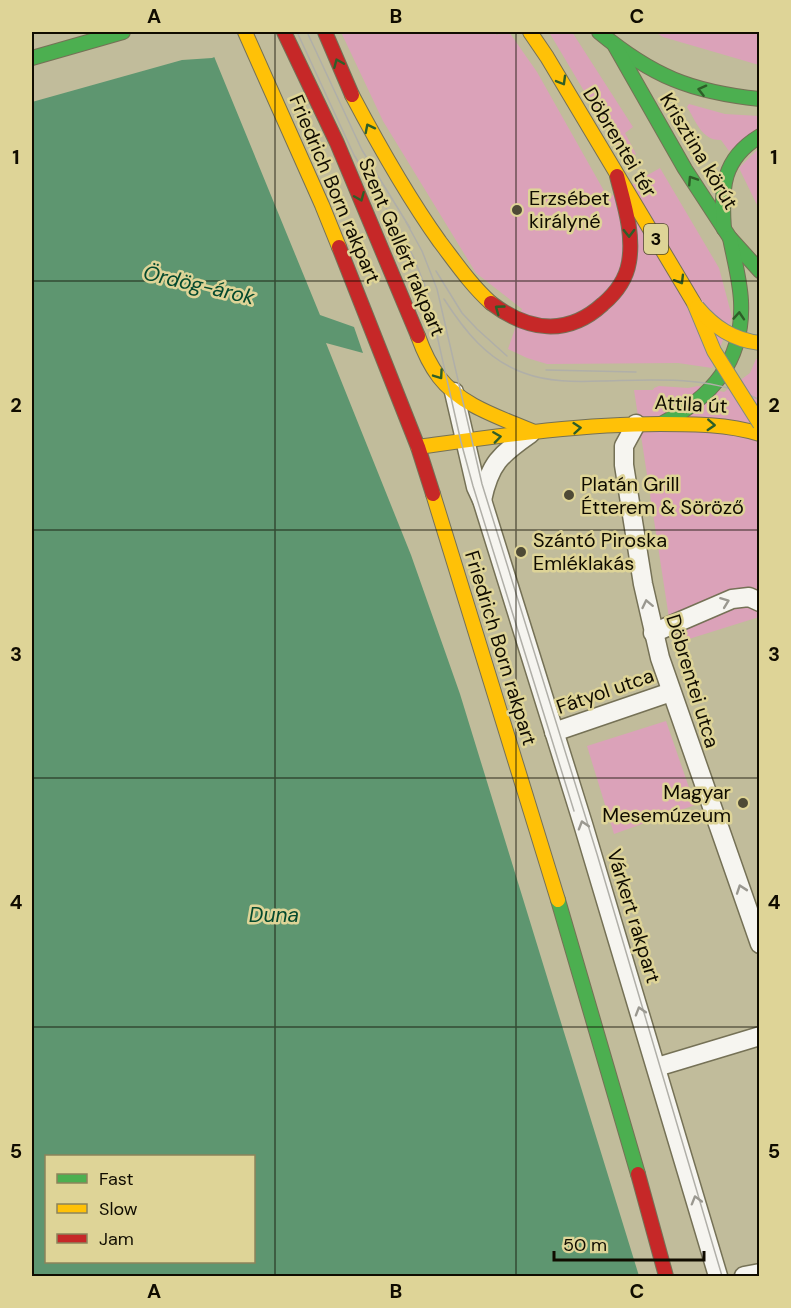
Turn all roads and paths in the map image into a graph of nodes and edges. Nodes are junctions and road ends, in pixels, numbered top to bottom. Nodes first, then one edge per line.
1 (123, 32) edge
2 (246, 32) edge
3 (284, 32) edge
4 (325, 32) edge
5 (530, 32) edge
6 (599, 32) edge
7 (609, 32) edge
8 (614, 45) junction
9 (32, 58) edge
10 (759, 99) edge
11 (759, 136) edge
12 (617, 176) junction
13 (727, 234) junction
14 (759, 271) edge
15 (694, 303) junction
16 (759, 343) edge
17 (454, 392) junction
18 (628, 424) junction
19 (661, 424) junction
20 (759, 424) edge
21 (534, 432) junction
22 (759, 434) edge
23 (465, 441) junction
24 (418, 447) junction
25 (482, 500) junction
26 (759, 602) edge
27 (653, 633) junction
28 (670, 692) junction
29 (554, 732) junction
30 (759, 944) edge
31 (759, 1036) edge
32 (657, 1067) junction
33 (759, 1273) edge
34 (666, 1276) edge
35 (718, 1276) edge
36 (744, 1276) edge

1 - 9 main road
2 - 24 main road, Friedrich Born rakpart
3 -> 17 main road, Szent Gellért rakpart
12 -> 4 main road
5 -> 12 main road, Döbrentei tér / 3
6 - 8 main road
7 - 8 main road
10 -> 8 main road
13 -> 8 main road, Krisztina körút
11 - 13 main road
12 -> 15 main road, Döbrentei tér / 3
13 - 14 main road, Krisztina körút
19 -> 13 main road
15 - 16 main road, bridge
15 - 20 main road, 3, bridge
17 - 21 main road, Szent Gellért rakpart
17 - 23 street, Várkert rakpart
18 - 19 main road, Attila út
21 -> 18 main road
27 -> 18 street, Döbrentei utca
19 -> 22 main road, Attila út
23 -> 21 main road
21 - 25 street
23 - 24 main road
23 - 25 street, Várkert rakpart
24 - 34 main road, Friedrich Born rakpart
25 - 29 street, Várkert rakpart
27 -> 26 street
27 - 28 street, Döbrentei utca
28 - 29 street, Fátyol utca
30 -> 28 street, Döbrentei utca
32 -> 29 street, Várkert rakpart
31 - 32 street
35 -> 32 street, Várkert rakpart
33 - 36 street

